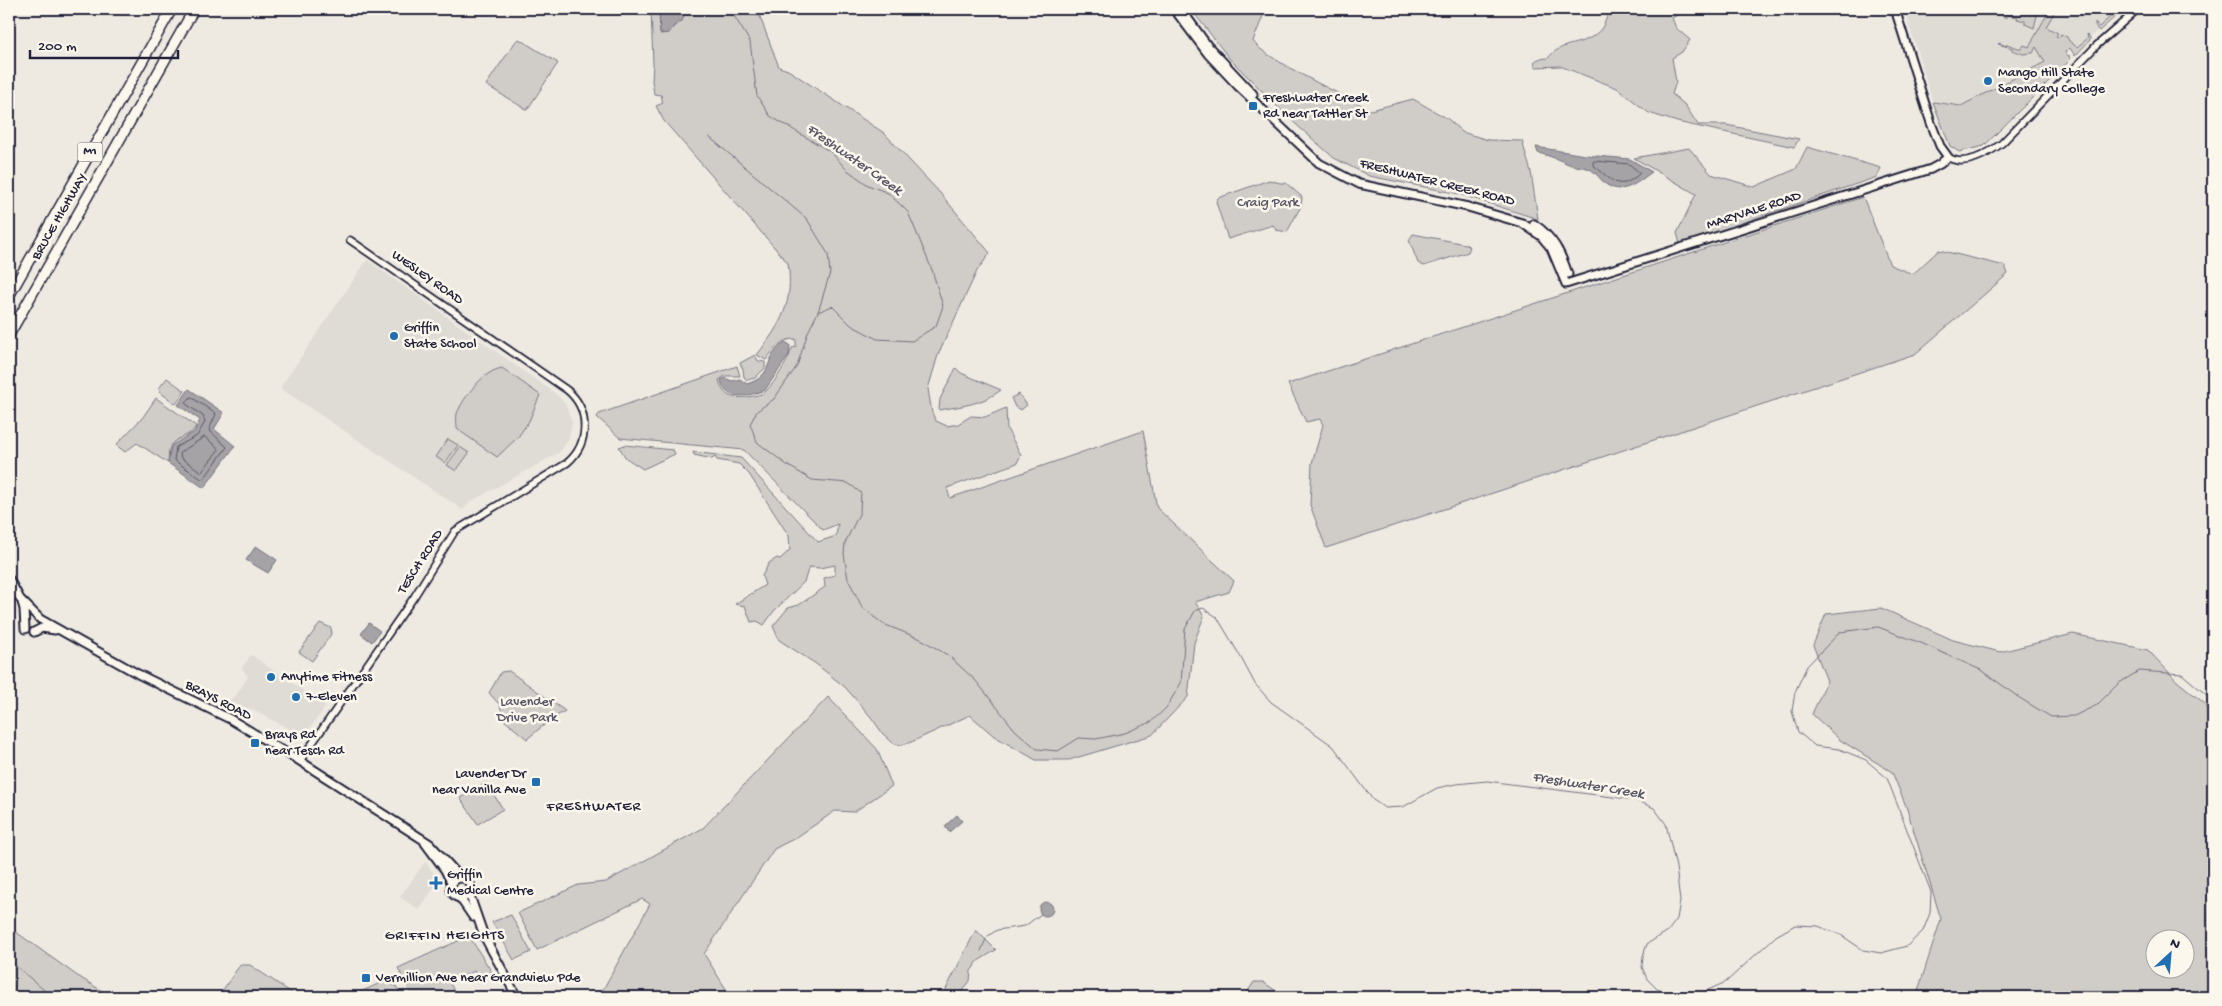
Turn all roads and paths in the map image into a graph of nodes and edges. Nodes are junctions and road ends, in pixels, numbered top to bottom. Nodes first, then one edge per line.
1 (172, 9) edge
2 (194, 9) edge
3 (1174, 9) edge
4 (1181, 9) edge
5 (1895, 9) edge
6 (2138, 9) edge
7 (1948, 157) junction
8 (350, 240) dead end
9 (1569, 283) junction
10 (9, 296) edge
11 (9, 334) edge
12 (582, 411) joint
13 (9, 579) edge
14 (20, 599) junction
15 (24, 629) dead end
16 (58, 630) junction
17 (34, 632) dead end
18 (300, 762) junction
19 (424, 841) junction
20 (461, 878) junction
21 (452, 884) junction
22 (469, 893) junction
23 (460, 898) junction
24 (484, 936) junction
25 (517, 997) edge

1 - 10 highway, BRUCE HIGHWAY / M1
2 - 11 highway, BRUCE HIGHWAY / M1
3 - 9 main road, FRESHWATER CREEK ROAD
4 - 9 main road, FRESHWATER CREEK ROAD
5 - 7 main road
6 - 7 street
7 - 9 main road, MARYVALE ROAD
8 - 12 street, WESLEY ROAD
12 - 18 street, TESCH ROAD
13 - 14 main road, BRAYS ROAD
14 - 15 main road
14 - 16 main road, BRAYS ROAD
16 - 17 main road
16 - 18 main road, BRAYS ROAD
18 - 19 main road, BRAYS ROAD
19 - 20 main road, BRAYS ROAD
19 - 21 main road, BRAYS ROAD
20 - 21 main road
20 - 22 main road
21 - 23 main road
22 - 23 main road
22 - 24 main road
23 - 24 main road
24 - 25 main road

